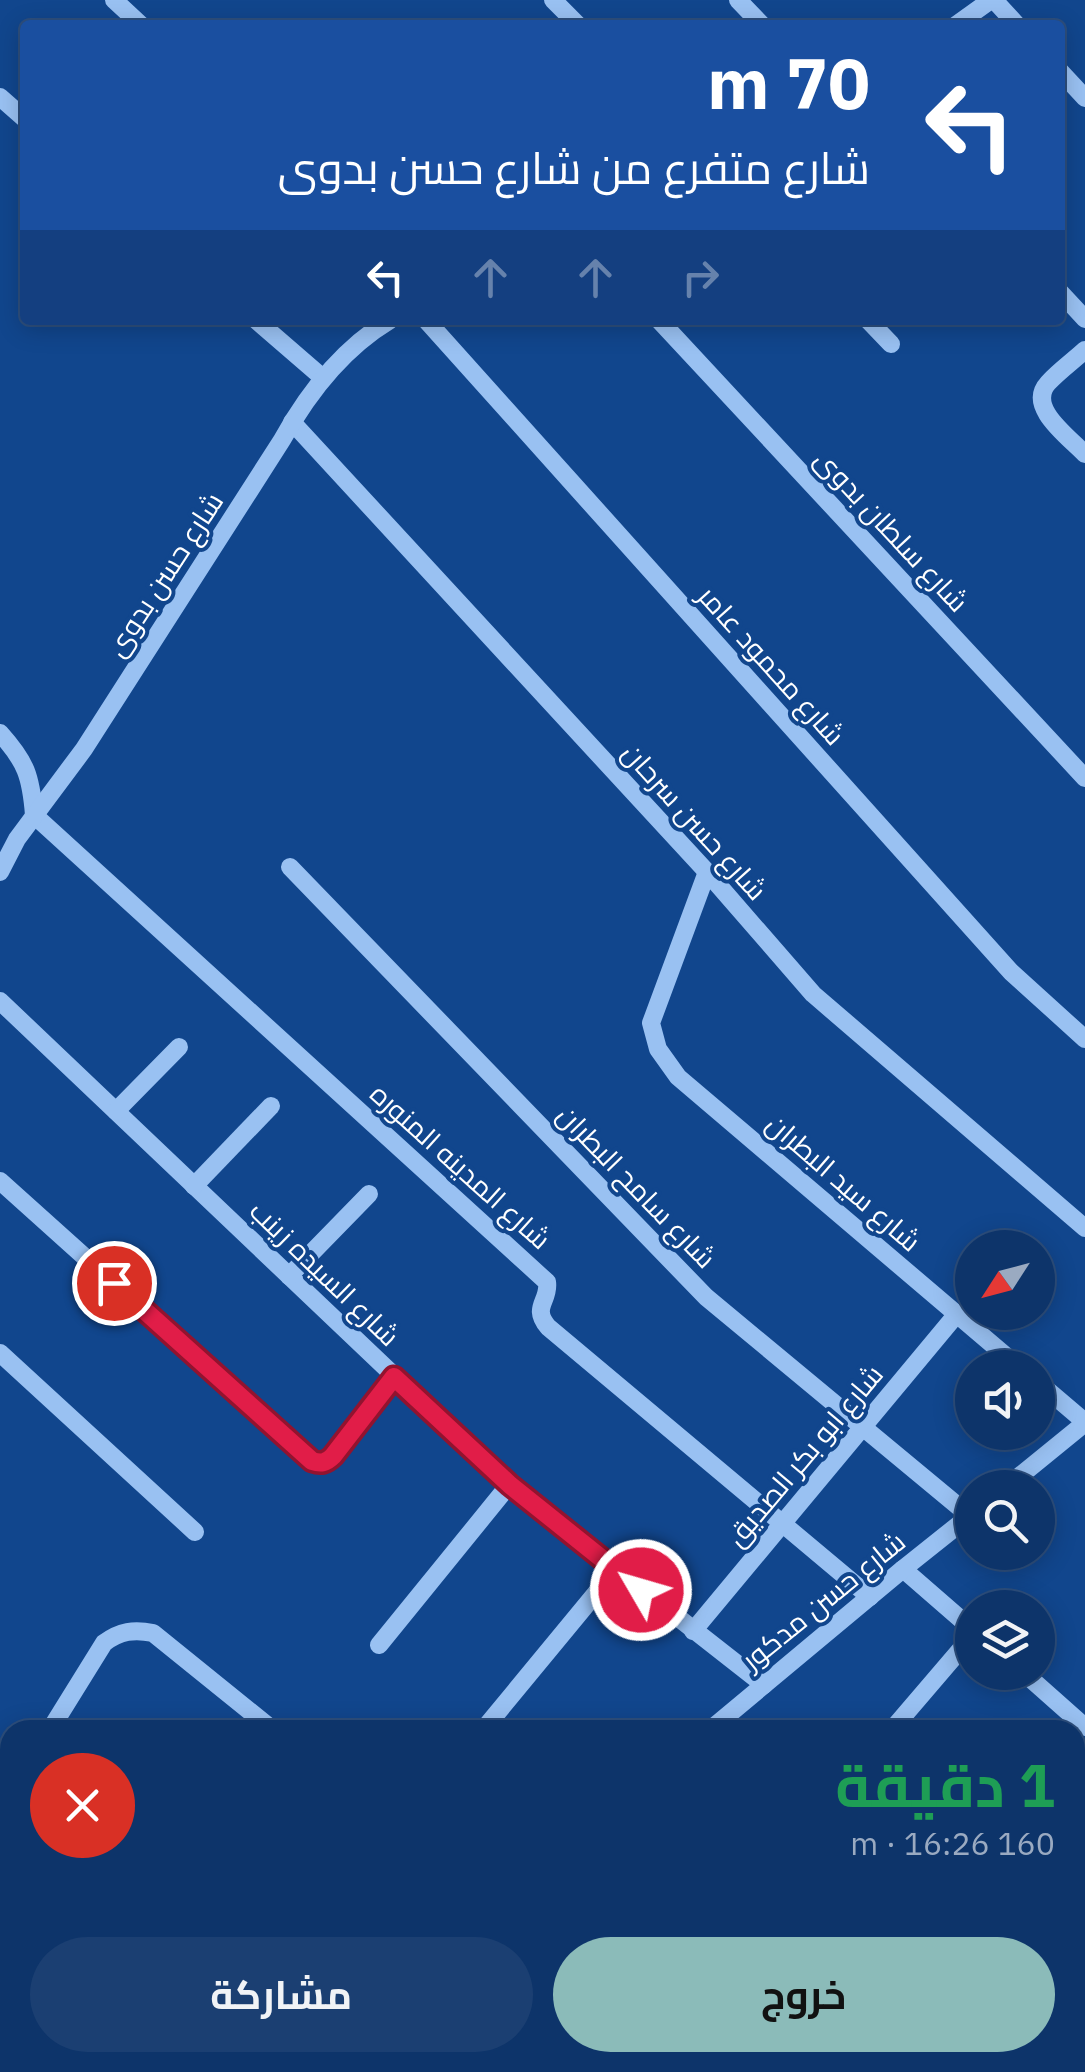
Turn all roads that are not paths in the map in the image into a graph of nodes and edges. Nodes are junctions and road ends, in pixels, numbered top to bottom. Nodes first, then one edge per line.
1 (114, 0) edge
2 (553, 0) edge
3 (738, 0) edge
4 (993, 0) edge
5 (136, 20) edge
6 (573, 20) edge
7 (757, 20) edge
8 (963, 20) edge
9 (1012, 20) edge
10 (1065, 76) edge
11 (0, 97) edge
12 (1085, 98) edge
13 (20, 115) edge
14 (1065, 297) edge
15 (1085, 319) edge
16 (262, 325) edge
17 (383, 325) edge
18 (430, 325) edge
19 (665, 325) edge
20 (873, 325) edge
21 (891, 344) dead end
22 (1085, 350) edge
23 (323, 378) junction
24 (292, 422) junction
25 (1085, 454) edge
26 (0, 733) edge
27 (1085, 778) edge
28 (34, 815) junction
29 (290, 867) dead end
30 (0, 872) edge
31 (707, 872) junction
32 (0, 1000) edge
33 (1085, 1039) edge
34 (179, 1047) dead end
35 (271, 1106) dead end
36 (116, 1111) junction
37 (0, 1181) edge
38 (194, 1186) junction
39 (370, 1194) dead end
40 (1085, 1228) edge
41 (289, 1276) junction
42 (955, 1313) edge
43 (955, 1315) edge
44 (975, 1330) edge
45 (999, 1350) edge
46 (3, 1363) edge
47 (394, 1377) junction
48 (1055, 1396) edge
49 (1085, 1422) edge
50 (862, 1428) junction
51 (1028, 1470) edge
52 (510, 1485) junction
53 (955, 1502) edge
54 (782, 1523) junction
55 (955, 1528) edge
56 (196, 1532) dead end
57 (903, 1569) junction
58 (615, 1570) junction
59 (870, 1596) junction
60 (955, 1616) edge
61 (693, 1631) junction
62 (378, 1645) dead end
63 (955, 1652) edge
64 (764, 1684) junction
65 (1044, 1690) edge
66 (56, 1720) edge
67 (261, 1720) edge
68 (491, 1720) edge
69 (722, 1720) edge
70 (899, 1720) edge
71 (1078, 1720) edge

1 - 5 street
2 - 6 street
3 - 7 street
4 - 8 street
4 - 9 street
10 - 12 street
11 - 13 street
14 - 15 street
16 - 23 street
17 - 23 street, شارع حسن بدوى
18 - 33 street, شارع محمود عامر
19 - 27 street, شارع سلطان بدوى
20 - 21 street
22 - 25 street
23 - 24 street, شارع حسن بدوى
24 - 28 street, شارع حسن بدوى
24 - 31 street, شارع حسن سرحان
26 - 28 street
28 - 30 street, شارع حسن بدوى
28 - 54 street, شارع المدينه المنوره
29 - 50 street, شارع سامح البطران
31 - 40 street, شارع حسن سرحان
31 - 42 street, شارع سيد البطران
32 - 36 street, شارع السيده زينب
34 - 36 street
35 - 38 street
36 - 38 street, شارع السيده زينب
37 - 47 street
38 - 41 street, شارع السيده زينب
39 - 41 street
41 - 47 street, شارع السيده زينب
43 - 50 street, شارع ابو بكر الصديق
44 - 45 street, شارع سيد البطران
46 - 56 street
47 - 52 street, شارع السيده زينب
48 - 49 street
49 - 51 street
50 - 53 street, شارع سامح البطران
50 - 54 street, شارع ابو بكر الصديق
52 - 58 street, شارع السيده زينب
52 - 62 street
54 - 59 street, شارع المدينه المنوره
54 - 61 street, شارع ابو بكر الصديق
55 - 57 street, شارع حسن مدكور
57 - 59 street, شارع حسن مدكور
57 - 60 street
58 - 61 street, شارع السيده زينب
58 - 68 street
59 - 64 street, شارع حسن مدكور
61 - 64 street, شارع السيده زينب
63 - 70 street
64 - 69 street, شارع حسن مدكور
65 - 71 street
66 - 67 street

